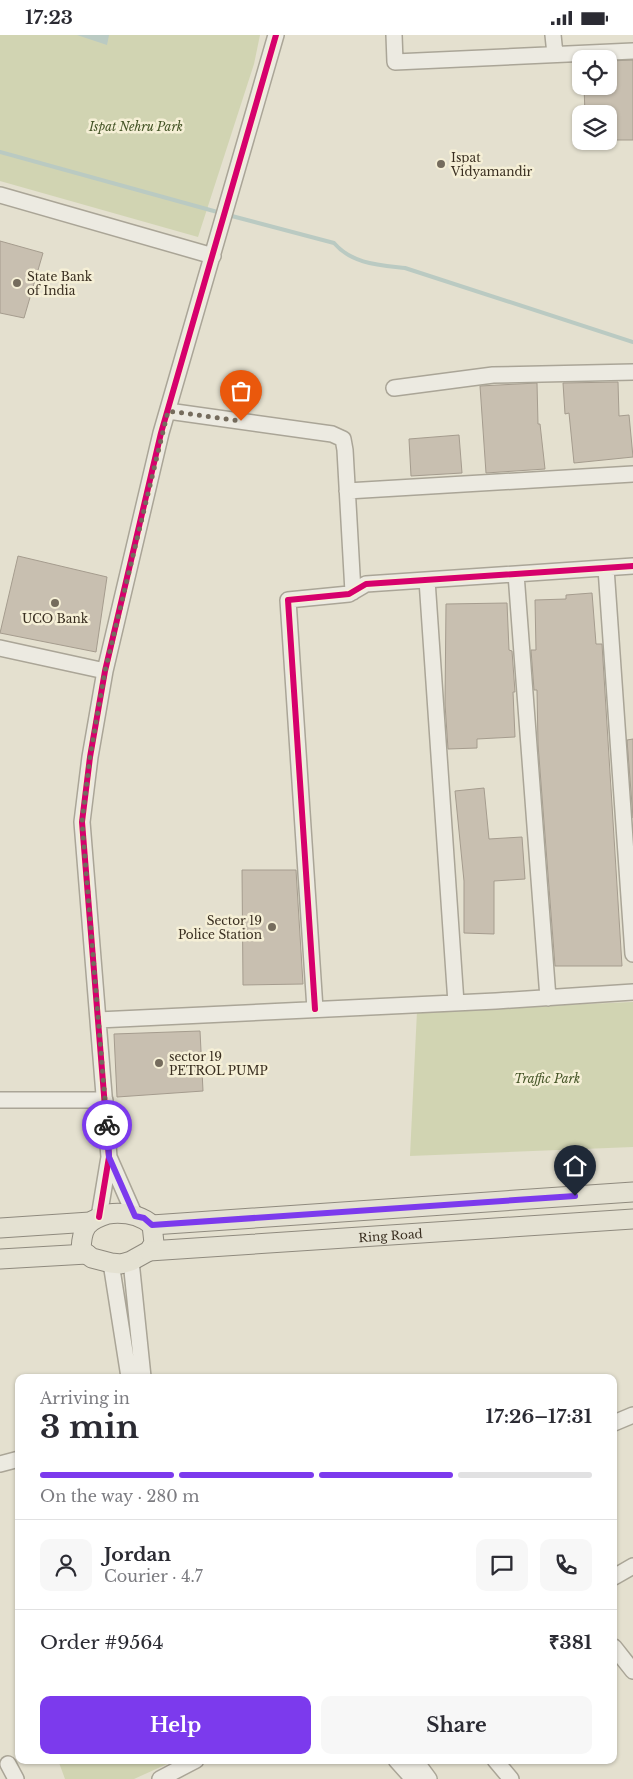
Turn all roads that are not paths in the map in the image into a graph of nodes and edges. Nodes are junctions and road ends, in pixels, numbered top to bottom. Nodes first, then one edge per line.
1 (276, 35) edge
2 (394, 35) edge
3 (553, 35) edge
4 (633, 51) edge
5 (555, 55) junction
6 (0, 195) edge
7 (212, 256) junction
8 (633, 372) edge
9 (394, 388) dead end
10 (168, 411) junction
11 (633, 474) edge
12 (347, 491) junction
13 (633, 566) edge
14 (606, 568) junction
15 (516, 574) junction
16 (426, 580) junction
17 (353, 591) junction
18 (0, 648) edge
19 (105, 671) junction
20 (633, 954) edge
21 (633, 992) edge
22 (548, 998) junction
23 (456, 1003) junction
24 (315, 1009) junction
25 (98, 1019) junction
26 (0, 1100) edge
27 (105, 1100) junction
28 (109, 1157) junction
29 (633, 1192) edge
30 (135, 1216) junction
31 (94, 1219) junction
32 (633, 1219) edge
33 (152, 1225) junction
34 (0, 1227) edge
35 (149, 1251) junction
36 (87, 1254) junction
37 (0, 1259) edge
38 (131, 1261) junction
39 (111, 1263) junction
40 (128, 1374) edge
41 (143, 1374) edge
42 (633, 1415) edge
43 (617, 1422) edge
44 (15, 1460) edge
45 (0, 1464) edge
46 (633, 1566) edge
47 (617, 1575) edge
48 (617, 1651) edge
49 (632, 1669) edge
50 (8, 1764) dead end
51 (188, 1764) edge
52 (400, 1764) edge
53 (418, 1764) edge
54 (498, 1764) edge
55 (16, 1779) edge
56 (160, 1779) edge
57 (413, 1779) edge
58 (429, 1779) edge
59 (511, 1779) edge

1 - 7 street
2 - 5 street
3 - 5 street
4 - 5 street
6 - 7 street
7 - 10 street
8 - 9 street
10 - 12 street
10 - 19 street
11 - 12 street
12 - 17 street
13 - 14 street
14 - 15 street
14 - 20 street
15 - 16 street
15 - 22 street
16 - 17 street
16 - 23 street
17 - 24 street
18 - 19 street
19 - 25 street
21 - 22 street
22 - 23 street
23 - 24 street
24 - 25 street
25 - 27 street
26 - 27 street
27 - 28 street
28 - 30 street
28 - 31 street
29 - 33 main road
30 - 31 main road
30 - 33 main road
31 - 34 main road
31 - 36 main road
32 - 35 main road, Ring Road
33 - 35 main road
35 - 38 main road
36 - 37 main road
36 - 39 main road
38 - 39 main road
38 - 41 street
39 - 40 street
42 - 43 street
44 - 45 street
46 - 47 street
48 - 49 street
50 - 55 street
51 - 56 street
52 - 57 street
53 - 58 street
54 - 59 street

